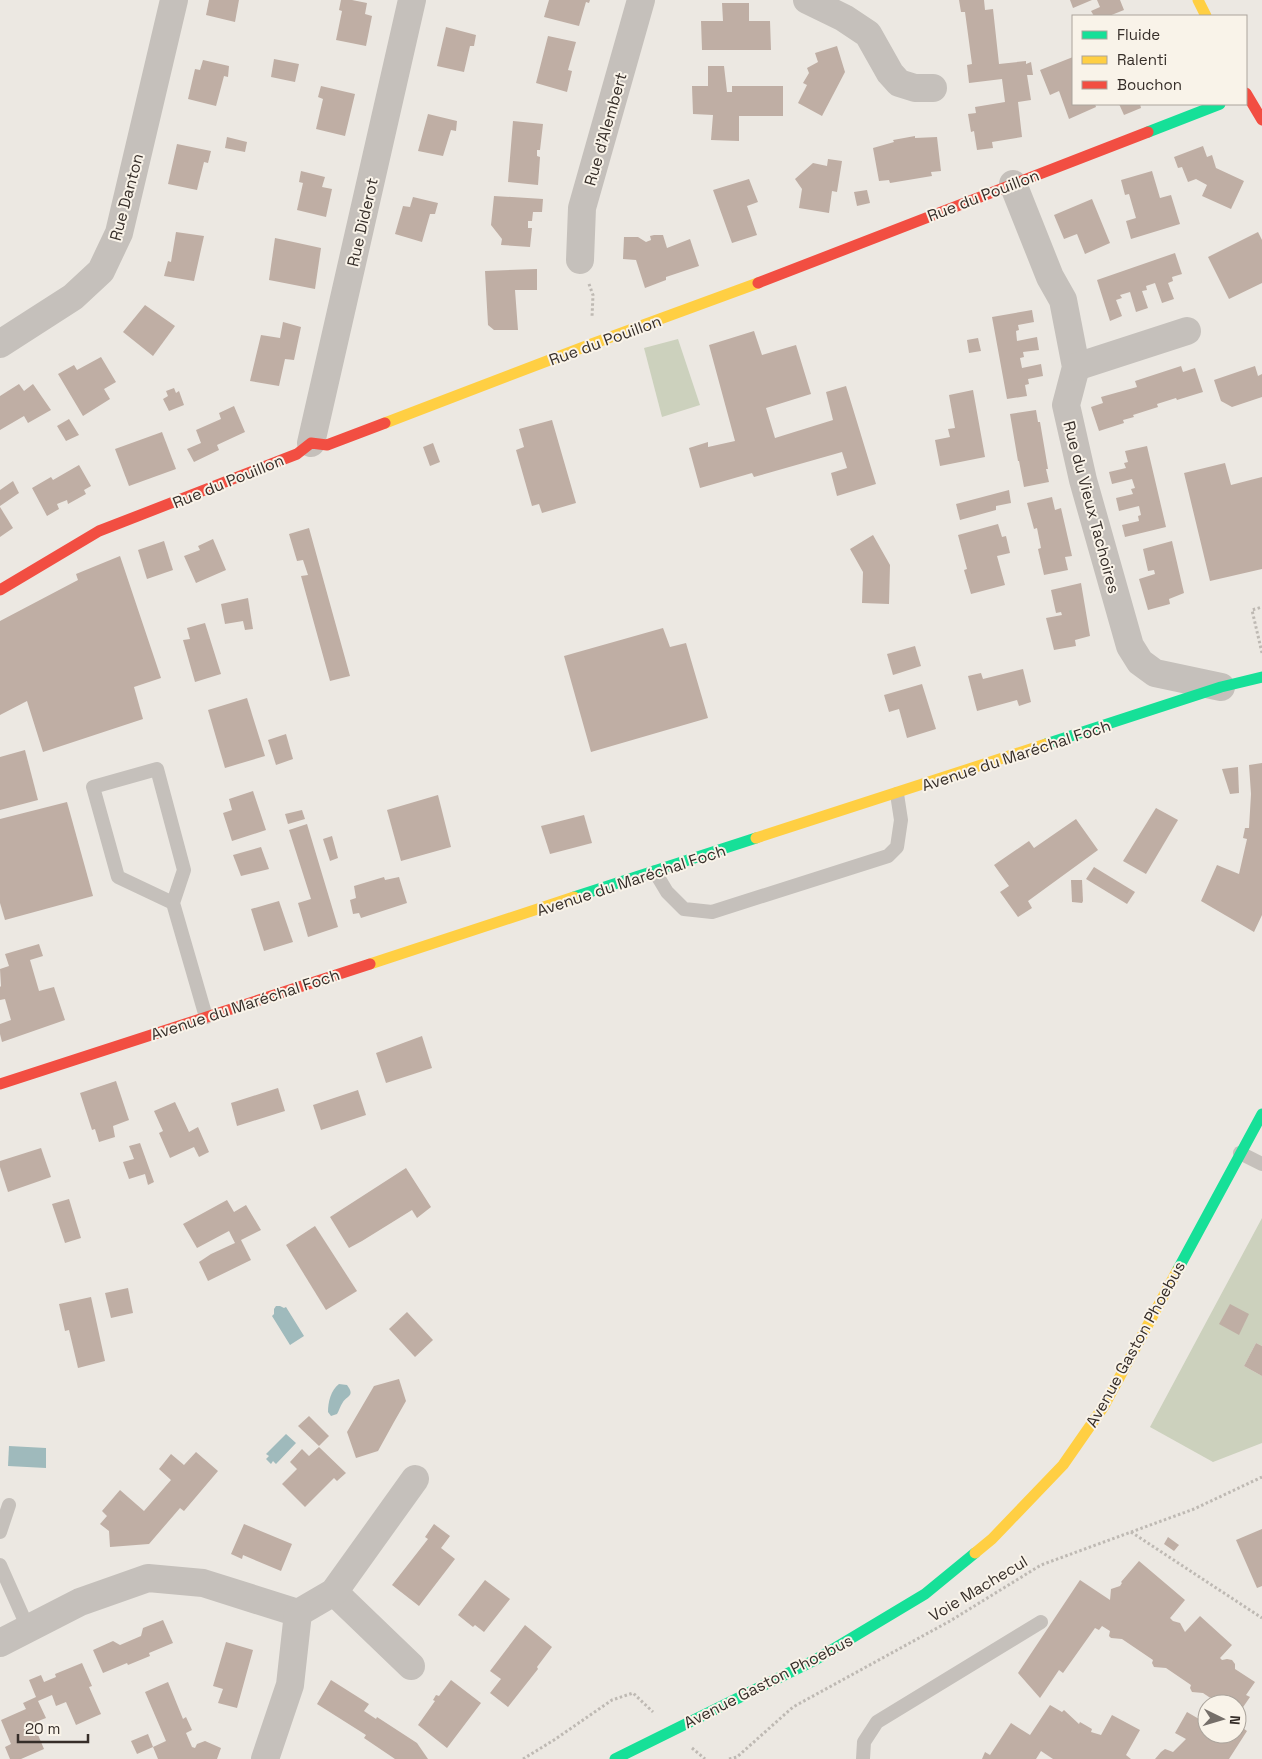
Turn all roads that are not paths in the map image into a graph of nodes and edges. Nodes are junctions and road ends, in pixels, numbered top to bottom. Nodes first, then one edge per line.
1 (174, 0) edge
2 (412, 0) edge
3 (642, 0) edge
4 (807, 0) edge
5 (1198, 0) edge
6 (1206, 15) edge
7 (933, 88) dead end
8 (1247, 95) edge
9 (1217, 105) edge
10 (1262, 120) edge
11 (1013, 184) junction
12 (580, 260) road end
13 (1187, 331) dead end
14 (0, 344) edge
15 (1076, 367) junction
16 (311, 443) junction
17 (0, 590) edge
18 (1262, 677) edge
19 (1221, 687) junction
20 (897, 794) junction
21 (655, 872) junction
22 (173, 903) junction
23 (206, 1017) junction
24 (0, 1084) edge
25 (1262, 1114) edge
26 (1240, 1153) junction
27 (1262, 1164) edge
28 (415, 1478) dead end
29 (9, 1505) dead end
30 (0, 1532) edge
31 (0, 1565) edge
32 (334, 1592) junction
33 (298, 1613) junction
34 (1041, 1622) dead end
35 (28, 1628) junction
36 (0, 1643) edge
37 (411, 1666) dead end
38 (265, 1759) edge
39 (615, 1759) edge
40 (863, 1759) edge

1 - 14 street, Rue Danton
2 - 16 street, Rue Diderot
3 - 12 street, Rue d'Alembert
4 - 7 street
5 - 6 main road
8 - 10 main road
9 - 11 main road, Rue du Pouillon
11 - 15 street, Rue du Vieux Tachoires
11 - 16 main road, Rue du Pouillon
13 - 15 street
15 - 19 street, Rue du Vieux Tachoires
16 - 17 main road, Rue du Pouillon
18 - 19 main road, Avenue du Maréchal Foch
19 - 20 main road, Avenue du Maréchal Foch
20 - 21 main road, Avenue du Maréchal Foch
20 - 21 lane
21 - 23 main road, Avenue du Maréchal Foch
22 - 22 lane
22 - 23 lane
23 - 24 main road, Avenue du Maréchal Foch
25 - 26 main road, Avenue Gaston Phoebus
26 - 27 lane
26 - 39 main road, Avenue Gaston Phoebus
28 - 32 street
29 - 30 lane
31 - 35 lane
32 - 33 street
32 - 37 street
33 - 35 street
33 - 38 street
34 - 40 lane
35 - 36 street

